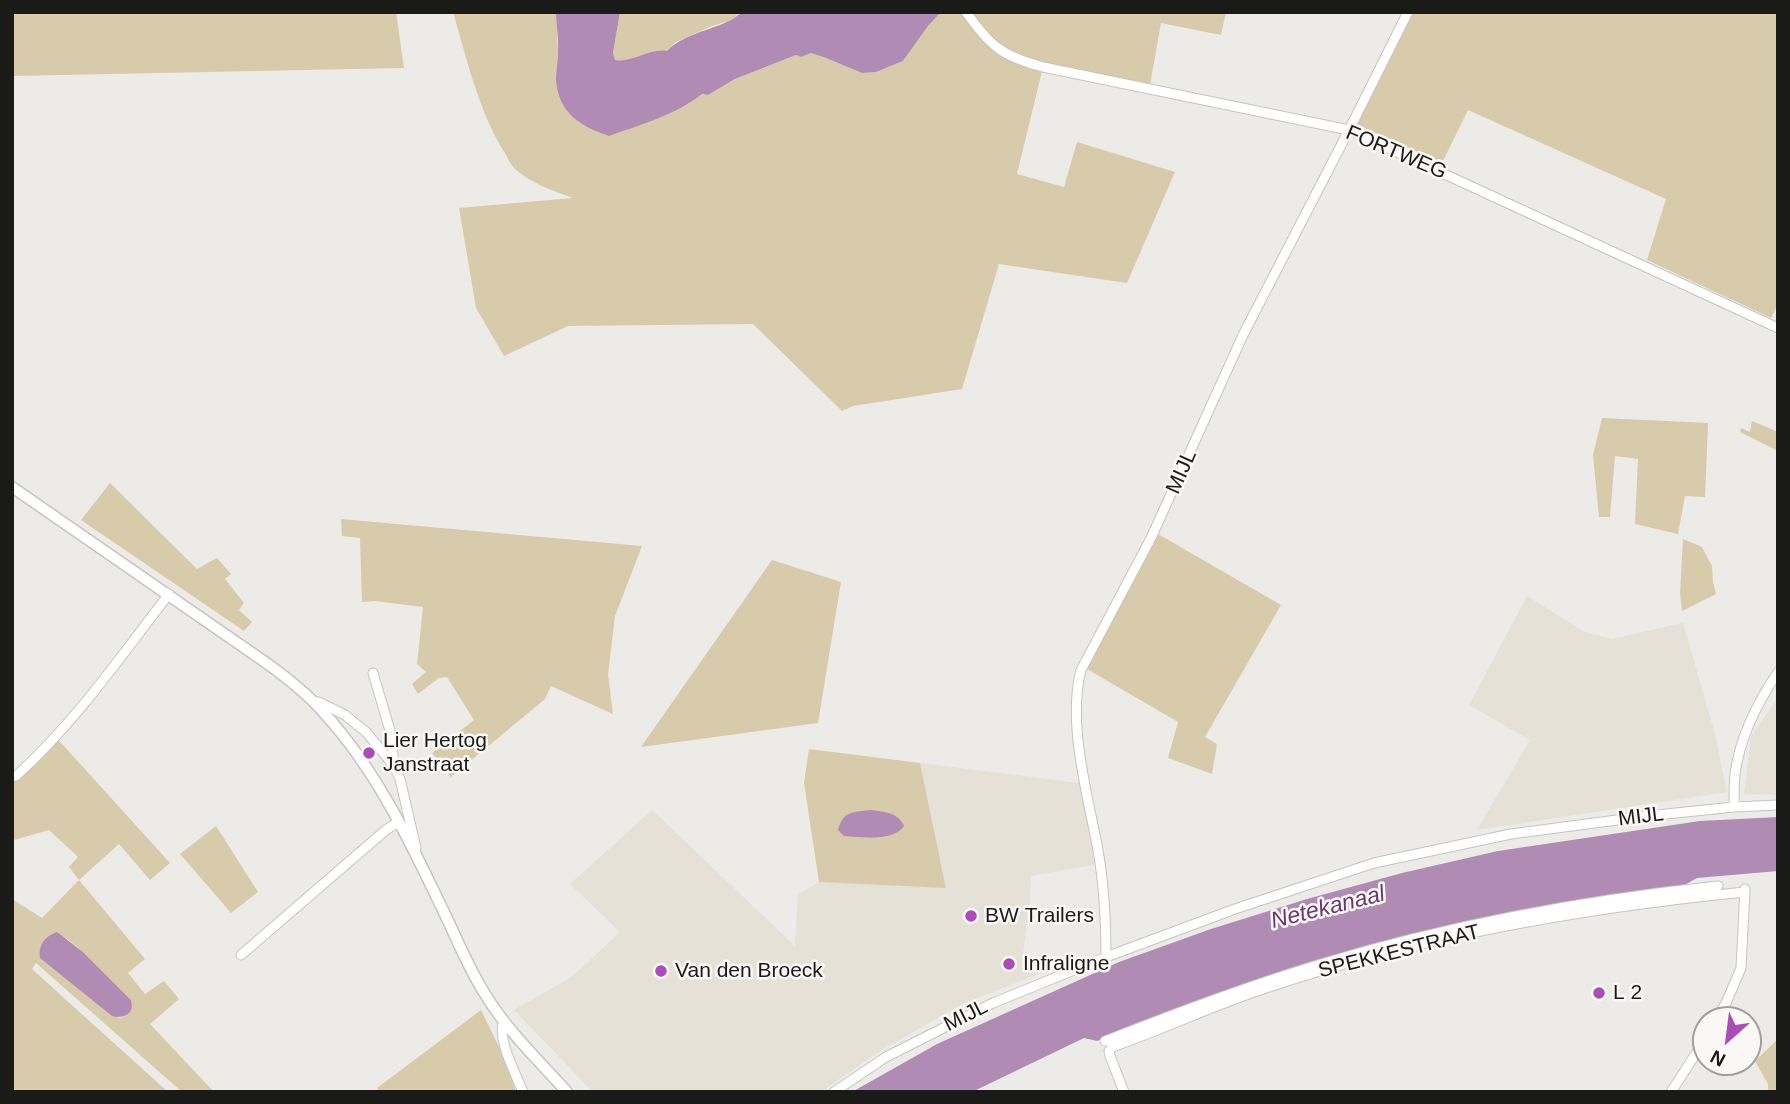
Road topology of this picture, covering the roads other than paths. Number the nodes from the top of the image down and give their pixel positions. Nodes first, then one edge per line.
1 (965, 12) edge
2 (1408, 12) edge
3 (1349, 130) junction
4 (1778, 328) edge
5 (12, 487) edge
6 (169, 594) junction
7 (1778, 672) edge
8 (373, 673) dead end
9 (313, 702) junction
10 (394, 766) junction
11 (12, 776) edge
12 (1778, 805) edge
13 (1734, 807) junction
14 (399, 822) junction
15 (419, 862) junction
16 (1718, 886) dead end
17 (241, 955) dead end
18 (1106, 957) junction
19 (1724, 1006) edge
20 (504, 1021) junction
21 (1105, 1041) dead end
22 (1692, 1060) edge
23 (523, 1092) edge
24 (567, 1092) edge
25 (834, 1092) edge
26 (1124, 1092) edge
27 (1671, 1092) edge

1 - 3 street, FORTWEG
2 - 3 street, MIJL
3 - 4 street, FORTWEG
3 - 18 street, MIJL
5 - 6 street
6 - 9 street
6 - 11 street
7 - 13 street
8 - 10 street
9 - 10 street
9 - 14 street
10 - 15 street
12 - 13 street, MIJL
13 - 18 street, MIJL
14 - 15 street
14 - 17 street
15 - 20 street
16 - 21 street
18 - 25 street, MIJL
19 - 26 street, SPEKKESTRAAT
20 - 23 street
20 - 24 street
22 - 27 street

